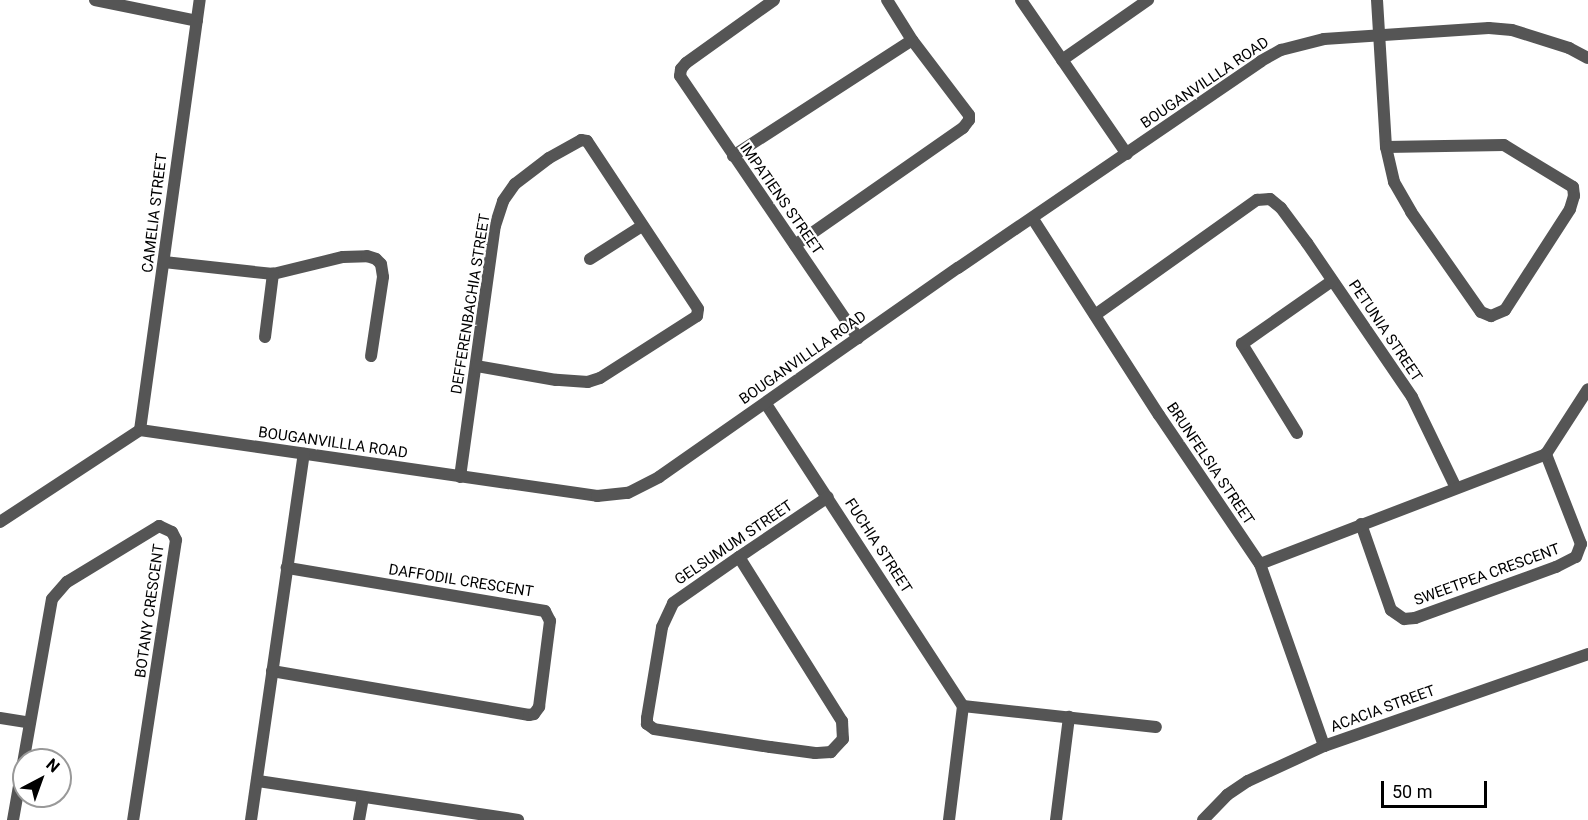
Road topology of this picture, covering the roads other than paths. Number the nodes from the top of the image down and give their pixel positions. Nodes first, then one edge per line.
1 (95, 0) edge
2 (200, 0) edge
3 (774, 0) edge
4 (886, 0) edge
5 (1021, 0) edge
6 (1148, 0) edge
7 (1377, 0) edge
8 (118, 2) edge
9 (197, 21) junction
10 (1381, 35) junction
11 (912, 40) junction
12 (1588, 58) edge
13 (1062, 60) junction
14 (1386, 147) junction
15 (1127, 154) junction
16 (733, 156) junction
17 (1033, 219) junction
18 (642, 226) junction
19 (795, 245) junction
20 (590, 259) dead end
21 (165, 262) junction
22 (273, 274) junction
23 (1332, 281) junction
24 (1095, 315) junction
25 (265, 337) dead end
26 (858, 338) junction
27 (371, 356) dead end
28 (477, 366) junction
29 (1588, 389) edge
30 (766, 404) junction
31 (1583, 410) edge
32 (140, 430) junction
33 (1297, 433) dead end
34 (304, 454) junction
35 (1546, 454) junction
36 (460, 477) junction
37 (1456, 488) junction
38 (828, 497) junction
39 (0, 522) edge
40 (1361, 524) junction
41 (739, 557) junction
42 (1260, 564) junction
43 (287, 568) junction
44 (1588, 654) edge
45 (272, 671) junction
46 (963, 706) junction
47 (0, 717) edge
48 (1069, 717) junction
49 (30, 723) junction
50 (1156, 727) dead end
51 (1324, 746) junction
52 (258, 781) junction
53 (363, 797) junction
54 (13, 820) edge
55 (133, 820) edge
56 (251, 820) edge
57 (359, 820) edge
58 (518, 820) edge
59 (949, 820) edge
60 (1056, 820) edge
61 (1203, 820) edge

1 - 8 street
2 - 9 street, CAMELIA STREET
3 - 16 street, IMPATIENS STREET
4 - 11 street
5 - 13 street
6 - 13 street
7 - 10 street
8 - 9 street
9 - 21 street, CAMELIA STREET
10 - 12 street, BOUGANVILLLA ROAD
10 - 14 street
10 - 15 street, BOUGANVILLLA ROAD
11 - 16 street
11 - 19 street
13 - 15 street
14 - 14 street
15 - 17 street, BOUGANVILLLA ROAD
16 - 19 street, IMPATIENS STREET
17 - 24 street, BRUNFELSIA STREET
17 - 26 street, BOUGANVILLLA ROAD
18 - 20 street
18 - 28 street
18 - 28 street, DEFFERENBACHIA STREET
19 - 26 street, IMPATIENS STREET
21 - 22 street
21 - 32 street, CAMELIA STREET
22 - 25 street
22 - 27 street
23 - 24 street, PETUNIA STREET
23 - 33 street
23 - 37 street, PETUNIA STREET
24 - 42 street, BRUNFELSIA STREET
26 - 30 street, BOUGANVILLLA ROAD
28 - 36 street, DEFFERENBACHIA STREET
29 - 31 street
30 - 36 street, BOUGANVILLLA ROAD
30 - 38 street, FUCHIA STREET
31 - 35 street
32 - 34 street, BOUGANVILLLA ROAD
32 - 39 street
34 - 36 street, BOUGANVILLLA ROAD
34 - 43 street
35 - 37 street
35 - 40 street, SWEETPEA CRESCENT
37 - 40 street
38 - 41 street, GELSUMUM STREET
38 - 46 street, FUCHIA STREET
40 - 42 street
41 - 41 street, GELSUMUM STREET
42 - 51 street, BRUNFELSIA STREET
43 - 45 street
43 - 45 street, DAFFODIL CRESCENT
44 - 51 street, ACACIA STREET
45 - 52 street
46 - 48 street
46 - 59 street
47 - 49 street
48 - 50 street
48 - 60 street
49 - 54 street, BOTANY CRESCENT
49 - 55 street, BOTANY CRESCENT
51 - 61 street, ACACIA STREET
52 - 53 street
52 - 56 street
53 - 57 street
53 - 58 street

